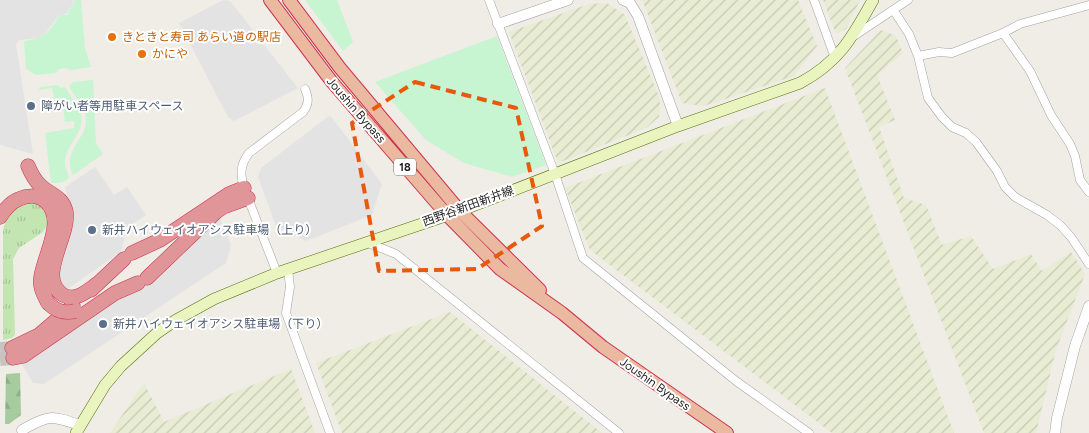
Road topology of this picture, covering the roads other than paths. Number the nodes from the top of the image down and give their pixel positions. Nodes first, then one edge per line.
1 (270, 0) edge
2 (289, 0) edge
3 (489, 0) edge
4 (568, 0) edge
5 (624, 0) edge
6 (814, 0) edge
7 (873, 0) edge
8 (908, 0) edge
9 (1089, 5) edge
10 (894, 11) junction
11 (498, 24) junction
12 (1003, 33) junction
13 (853, 37) junction
14 (918, 56) junction
15 (835, 58) junction
16 (305, 89) dead end
17 (678, 126) junction
18 (28, 166) dead end
19 (555, 174) junction
20 (1089, 192) edge
21 (246, 193) junction
22 (460, 211) junction
23 (447, 215) junction
24 (0, 217) edge
25 (366, 242) junction
26 (1089, 264) edge
27 (288, 269) junction
28 (277, 273) junction
29 (97, 284) junction
30 (116, 293) junction
31 (1089, 306) edge
32 (562, 313) junction
33 (78, 429) edge
34 (22, 430) dead end
35 (330, 433) edge
36 (619, 433) edge
37 (727, 433) edge
38 (809, 433) edge
39 (1055, 433) edge

1 - 23 highway, Joushin Bypass / 18
2 - 22 highway, Joushin Bypass / 18
3 - 11 street
4 - 11 street
5 - 17 street
6 - 15 street
7 - 13 main road, 西野谷新田新井線
8 - 10 street
9 - 12 street
10 - 13 street
10 - 14 street
11 - 19 street
12 - 14 street
12 - 20 street
13 - 15 main road, 西野谷新田新井線
14 - 26 street
15 - 17 main road, 西野谷新田新井線
16 - 21 street
17 - 19 main road, 西野谷新田新井線
18 - 29 highway
19 - 22 main road, 西野谷新田新井線
19 - 38 street
21 - 28 street
21 - 29 highway
21 - 30 highway
22 - 23 main road, 西野谷新田新井線
22 - 32 highway, Joushin Bypass / 18
23 - 25 main road, 西野谷新田新井線
23 - 32 highway, Joushin Bypass / 18
24 - 30 highway, bridge
25 - 27 main road, 西野谷新田新井線
25 - 36 street
27 - 28 main road, 西野谷新田新井線
27 - 35 street
28 - 33 main road, 西野谷新田新井線
29 - 30 highway
31 - 39 street
32 - 37 highway, Joushin Bypass / 18
33 - 34 street

